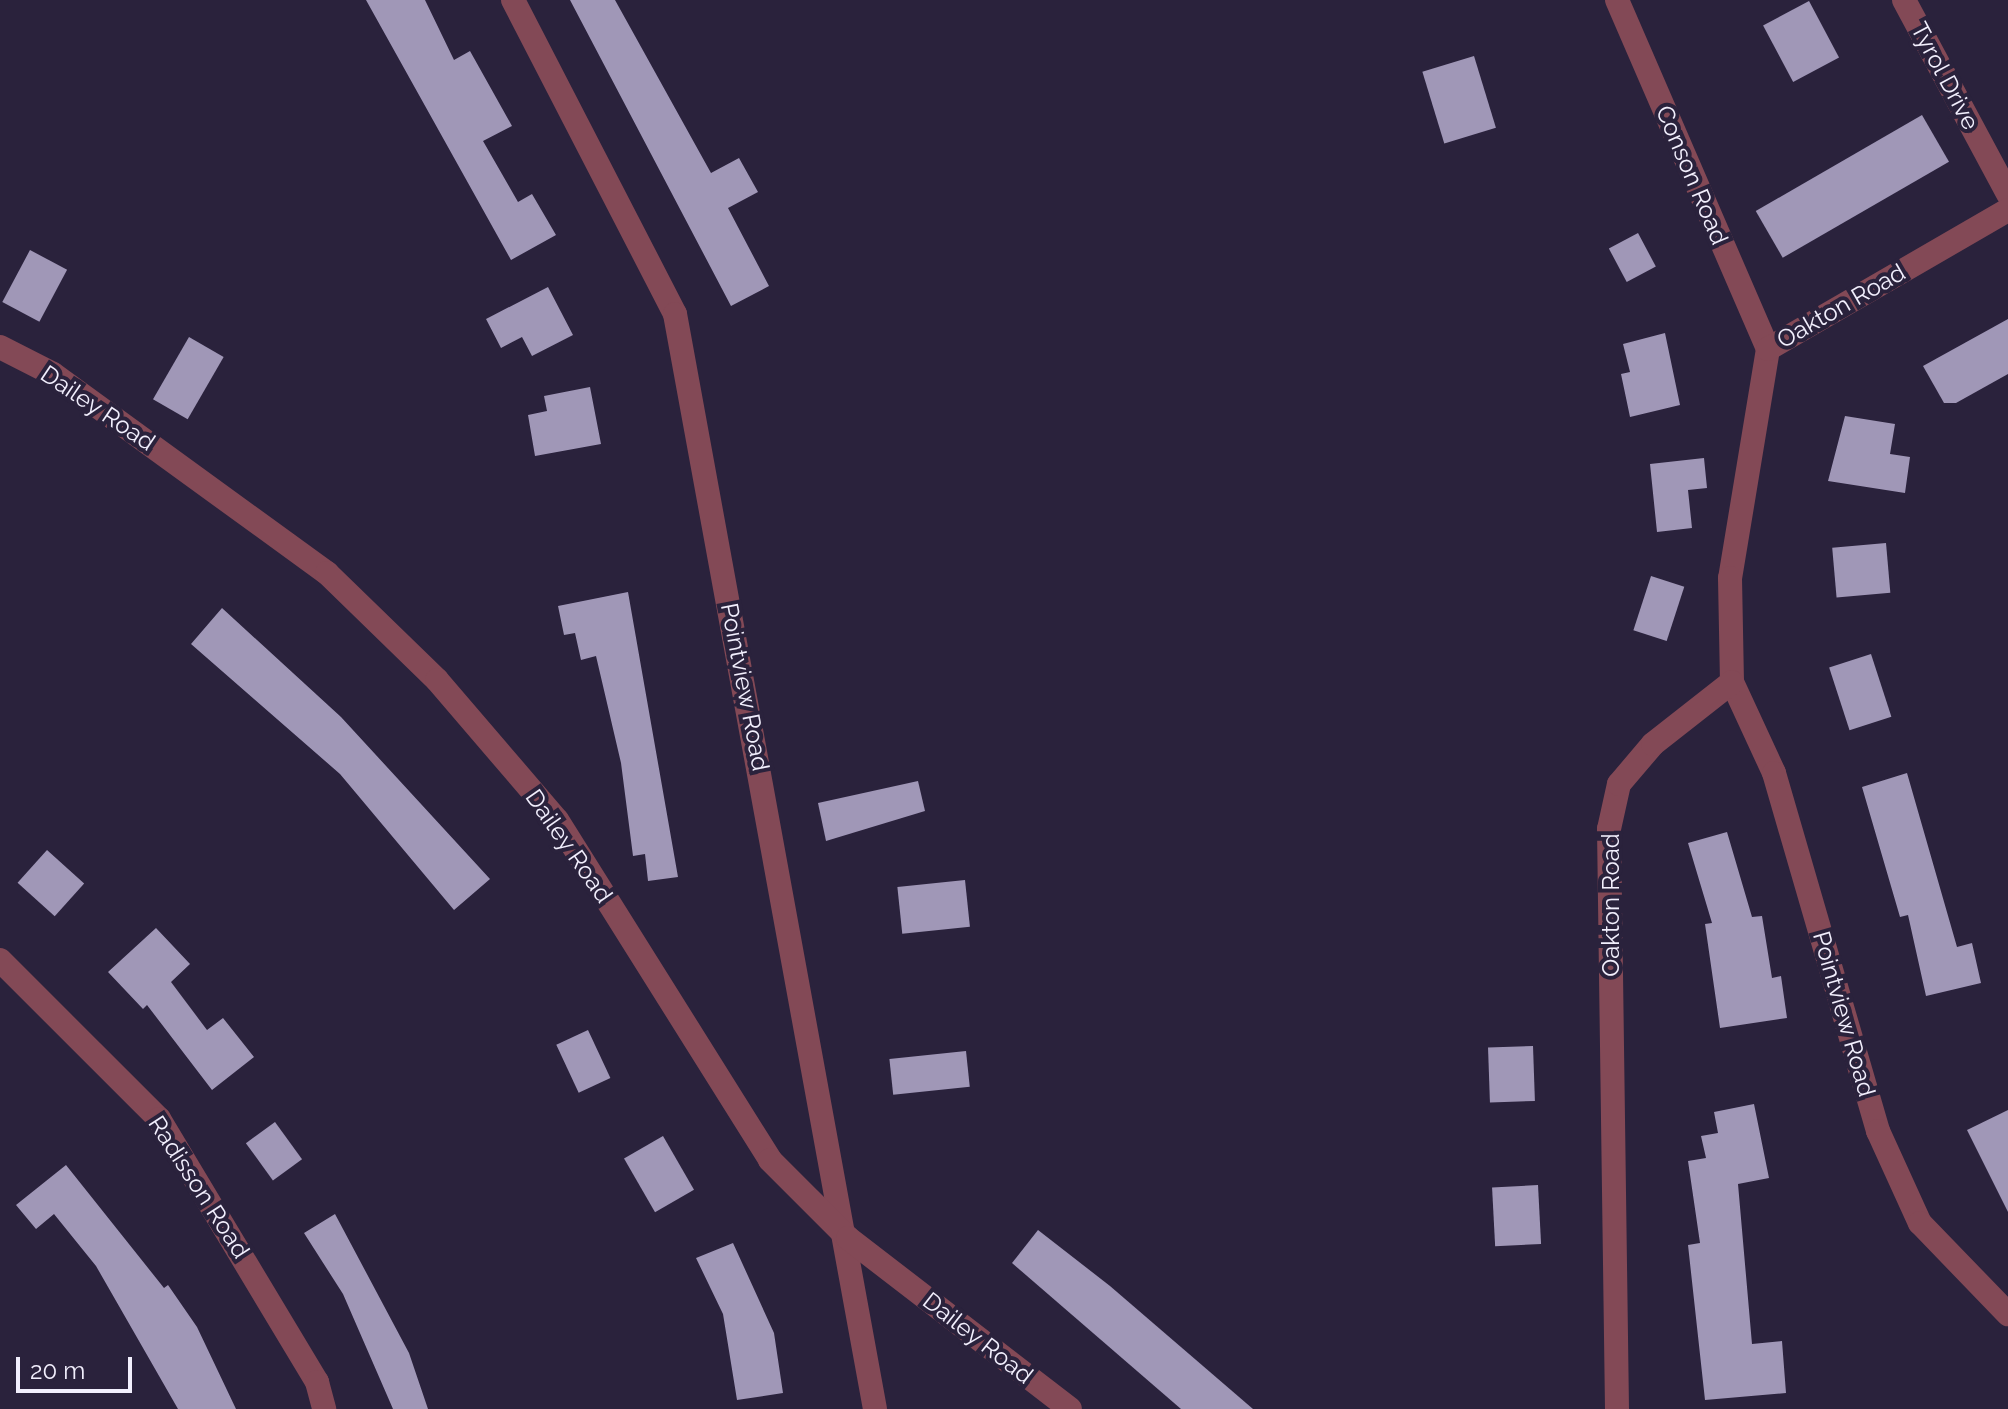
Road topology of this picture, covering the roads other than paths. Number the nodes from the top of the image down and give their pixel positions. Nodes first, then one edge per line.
1 (513, 0) edge
2 (1617, 0) edge
3 (1904, 0) edge
4 (2008, 194) edge
5 (2008, 210) edge
6 (0, 347) edge
7 (1768, 349) junction
8 (1732, 682) junction
9 (0, 960) edge
10 (848, 1238) junction
11 (2008, 1314) edge
12 (324, 1409) edge
13 (875, 1409) edge
14 (1070, 1409) edge
15 (1617, 1409) edge

1 - 10 street, Pointview Road
2 - 7 street, Conson Road
3 - 4 street, Tyrol Drive
5 - 7 street, Oakton Road
6 - 10 street, Dailey Road
7 - 8 street, Oakton Road
8 - 11 street, Pointview Road
8 - 15 street, Oakton Road
9 - 12 street, Radisson Road
10 - 13 street, Pointview Road
10 - 14 street, Dailey Road

